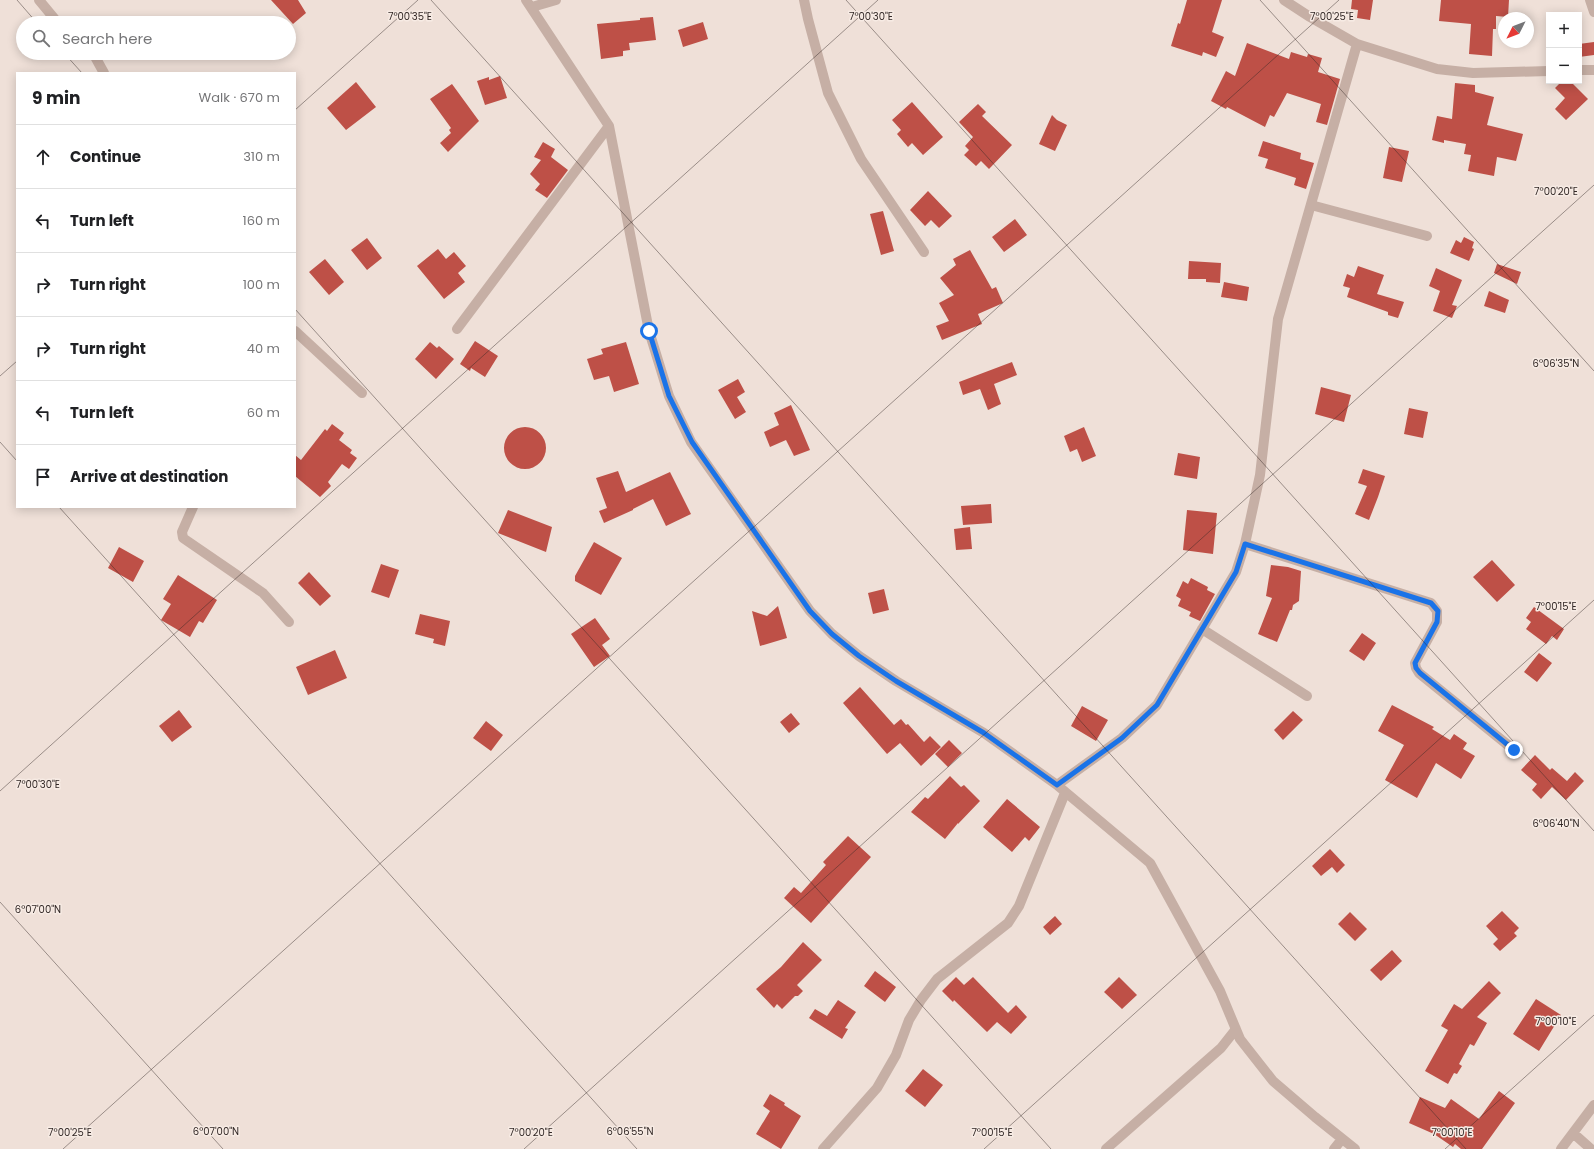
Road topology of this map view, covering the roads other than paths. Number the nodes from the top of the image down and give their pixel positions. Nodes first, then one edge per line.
1 (39, 0) edge
2 (556, 0) edge
3 (804, 0) edge
4 (1284, 0) edge
5 (1590, 0) edge
6 (529, 4) edge
7 (1594, 12) edge
8 (52, 16) edge
9 (1357, 44) junction
10 (97, 60) edge
11 (1582, 70) edge
12 (1594, 70) edge
13 (1546, 71) edge
14 (103, 72) edge
15 (609, 126) junction
16 (1311, 205) junction
17 (1427, 236) dead end
18 (924, 252) dead end
19 (457, 329) dead end
20 (296, 332) edge
21 (362, 393) dead end
22 (193, 508) edge
23 (1245, 544) junction
24 (289, 622) dead end
25 (1202, 629) junction
26 (1307, 696) dead end
27 (1514, 750) dead end
28 (1057, 785) junction
29 (1065, 793) junction
30 (1236, 1029) junction
31 (1594, 1105) edge
32 (1573, 1133) junction
33 (1342, 1139) junction
34 (823, 1149) edge
35 (1106, 1149) edge
36 (1334, 1149) edge
37 (1355, 1149) edge
38 (1561, 1149) edge
39 (1591, 1149) edge

1 - 8 street
2 - 6 street
3 - 18 street
4 - 9 street
5 - 7 street
6 - 15 street
9 - 13 street
9 - 16 street
10 - 14 street
11 - 12 street
15 - 19 street
15 - 28 street
16 - 17 street
16 - 23 street
20 - 21 street
22 - 24 street
23 - 25 street
23 - 27 street
25 - 26 street
25 - 28 street
28 - 29 street
29 - 30 street
29 - 34 street
30 - 33 street
30 - 35 street
31 - 32 street
32 - 38 street
32 - 39 street
33 - 36 street
33 - 37 street

